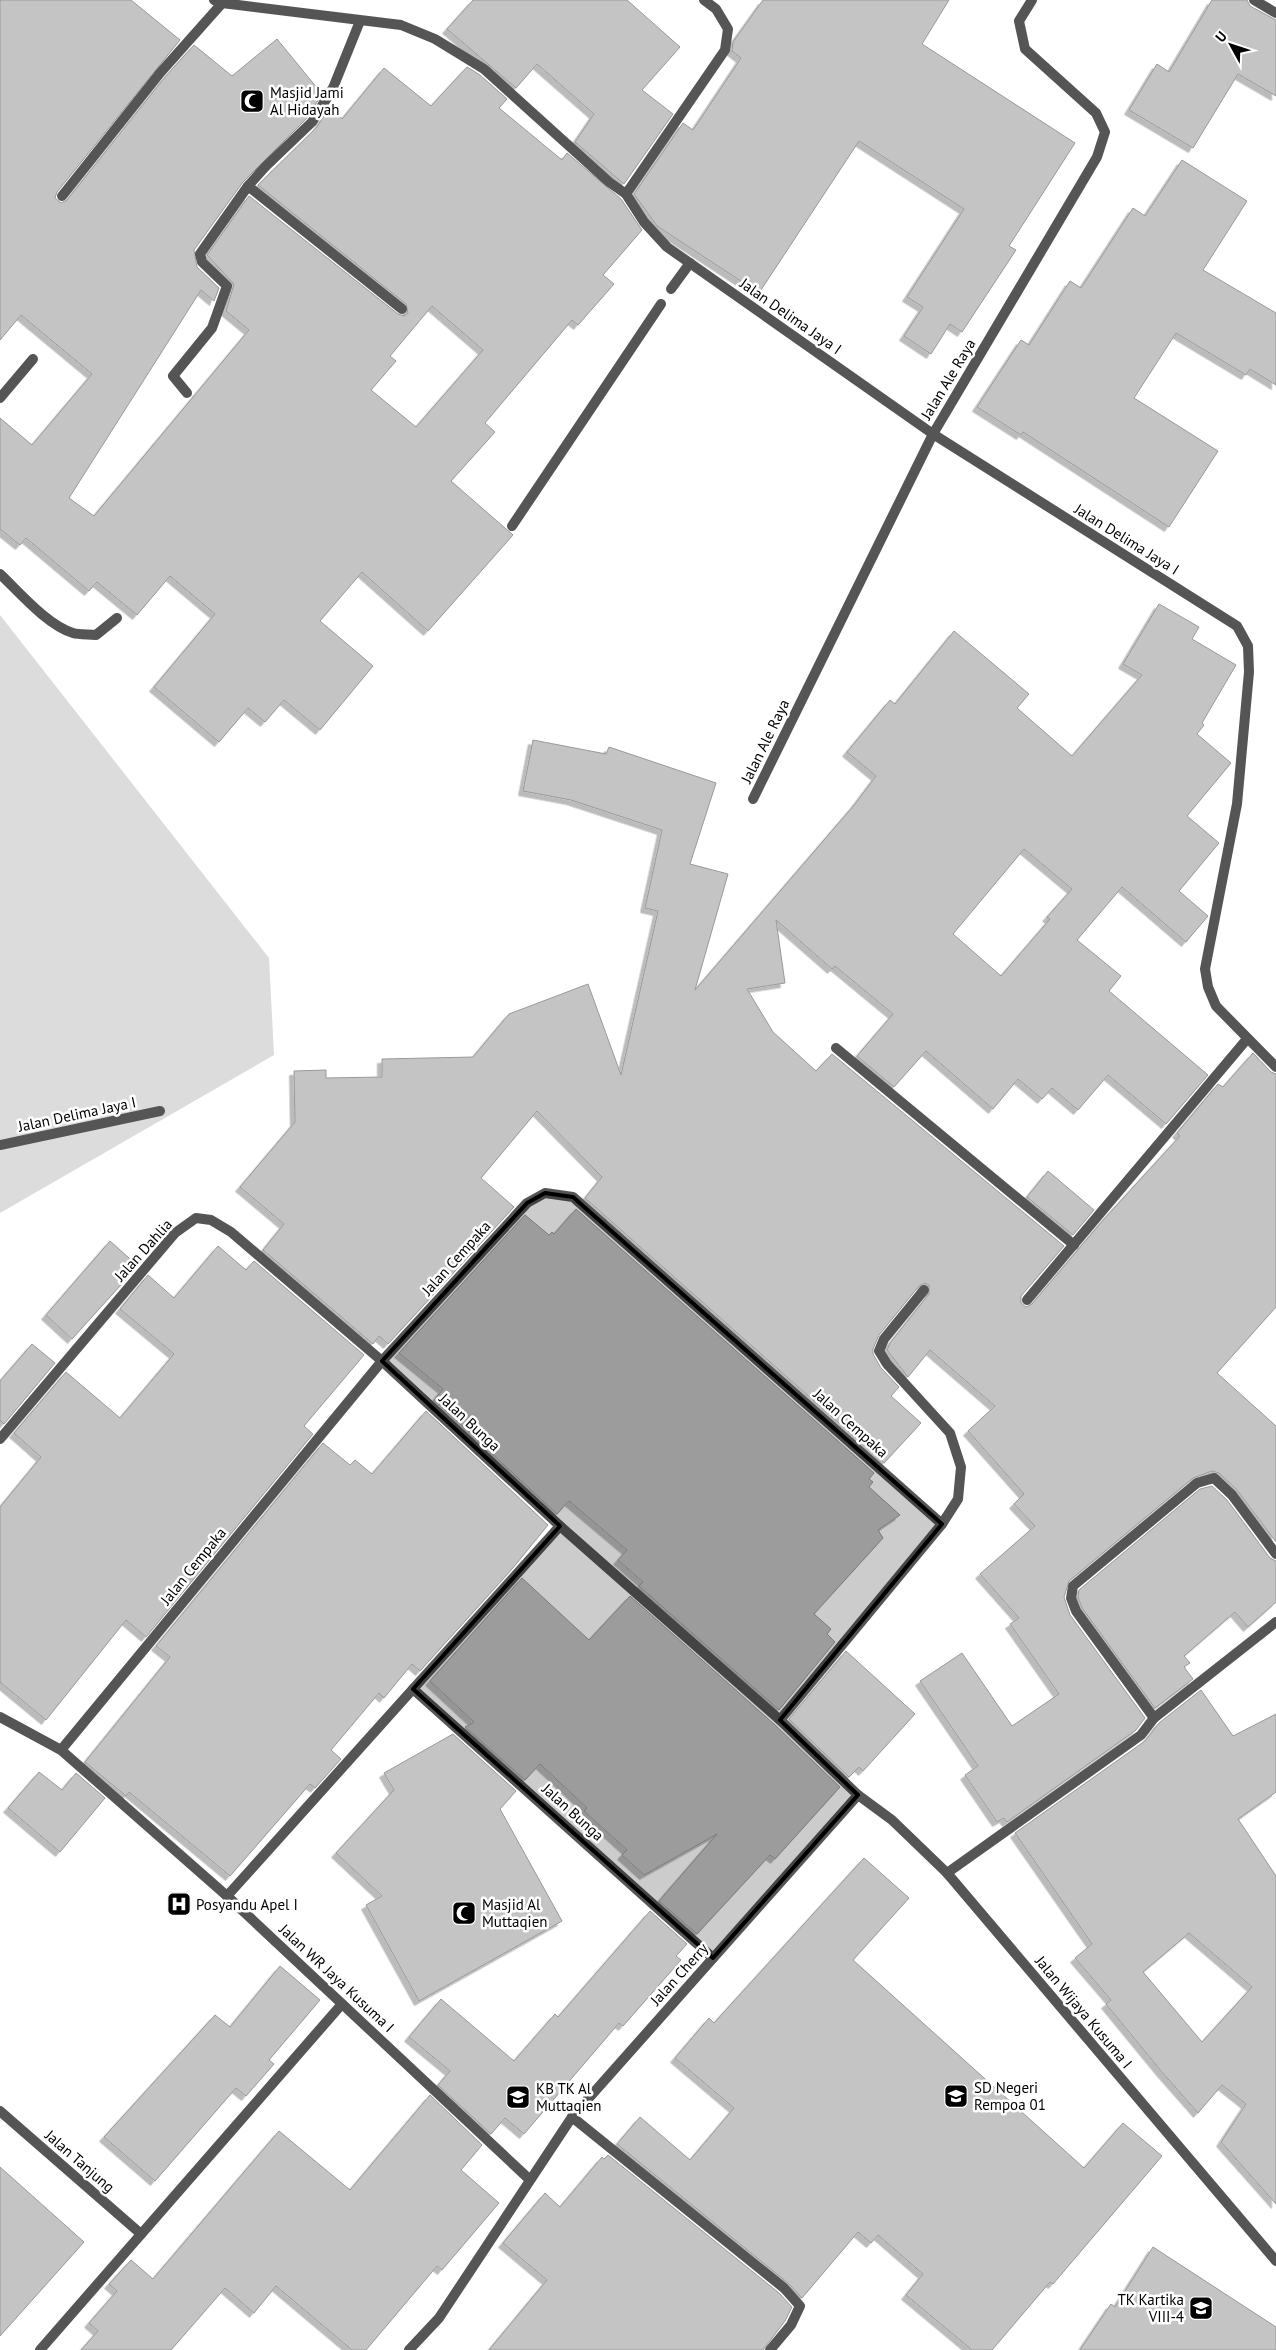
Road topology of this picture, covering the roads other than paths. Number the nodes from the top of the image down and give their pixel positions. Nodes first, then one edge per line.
1 (704, 0) edge
2 (1032, 0) edge
3 (1254, 0) edge
4 (220, 1) edge
5 (1276, 13) edge
6 (360, 21) junction
7 (248, 186) junction
8 (626, 194) junction
9 (62, 196) dead end
10 (690, 263) junction
11 (671, 289) dead end
12 (661, 304) dead end
13 (402, 309) dead end
14 (33, 359) dead end
15 (187, 393) dead end
16 (0, 398) edge
17 (933, 434) junction
18 (512, 526) dead end
19 (0, 574) edge
20 (118, 618) dead end
21 (753, 799) dead end
22 (1247, 1039) junction
23 (836, 1048) dead end
24 (1276, 1066) edge
25 (160, 1112) dead end
26 (0, 1145) edge
27 (1074, 1245) junction
28 (924, 1290) dead end
29 (1027, 1300) dead end
30 (382, 1361) junction
31 (0, 1439) edge
32 (942, 1524) junction
33 (560, 1526) junction
34 (1276, 1554) edge
35 (1276, 1622) edge
36 (413, 1689) junction
37 (0, 1716) edge
38 (1154, 1718) junction
39 (780, 1720) junction
40 (62, 1750) junction
41 (858, 1795) junction
42 (947, 1874) junction
43 (227, 1896) junction
44 (713, 1958) junction
45 (342, 2004) junction
46 (0, 2111) edge
47 (572, 2117) junction
48 (529, 2179) junction
49 (141, 2234) junction
50 (1276, 2261) edge
51 (40, 2350) edge
52 (409, 2350) edge
53 (770, 2350) edge

1 - 8 street
2 - 17 street, Jalan Ale Raya
3 - 5 street
4 - 6 street, Jalan Delima Jaya I
4 - 9 street
6 - 7 street
6 - 8 street, Jalan Delima Jaya I
7 - 13 street
7 - 15 street
8 - 10 street, Jalan Delima Jaya I
10 - 11 street
10 - 17 street, Jalan Delima Jaya I
12 - 18 street
14 - 16 street
17 - 21 street, Jalan Ale Raya
17 - 22 street, Jalan Delima Jaya I
19 - 20 street
22 - 24 street, Jalan Delima Jaya I
22 - 27 street
23 - 27 street
25 - 26 street, Jalan Delima Jaya I
27 - 29 street
28 - 32 street
30 - 31 street, Jalan Dahlia
30 - 32 street, Jalan Cempaka
30 - 33 street, Jalan Bunga
30 - 40 street, Jalan Cempaka
32 - 39 street
33 - 36 street
33 - 39 street, Jalan Bunga
34 - 38 street
35 - 38 street
36 - 43 street
36 - 44 street, Jalan Bunga
37 - 40 street, Jalan WR Jaya Kusuma I
38 - 42 street
39 - 41 street, Jalan Bunga
40 - 43 street, Jalan WR Jaya Kusuma I
41 - 42 street, Jalan Wijaya Kusuma I
41 - 44 street, Jalan Cherry
42 - 50 street, Jalan Wijaya Kusuma I
43 - 45 street, Jalan WR Jaya Kusuma I
44 - 47 street, Jalan Cherry
45 - 48 street, Jalan WR Jaya Kusuma I
45 - 49 street
46 - 49 street, Jalan Tanjung
47 - 48 street, Jalan Cherry
47 - 53 street
48 - 52 street, Jalan Cherry
49 - 51 street

